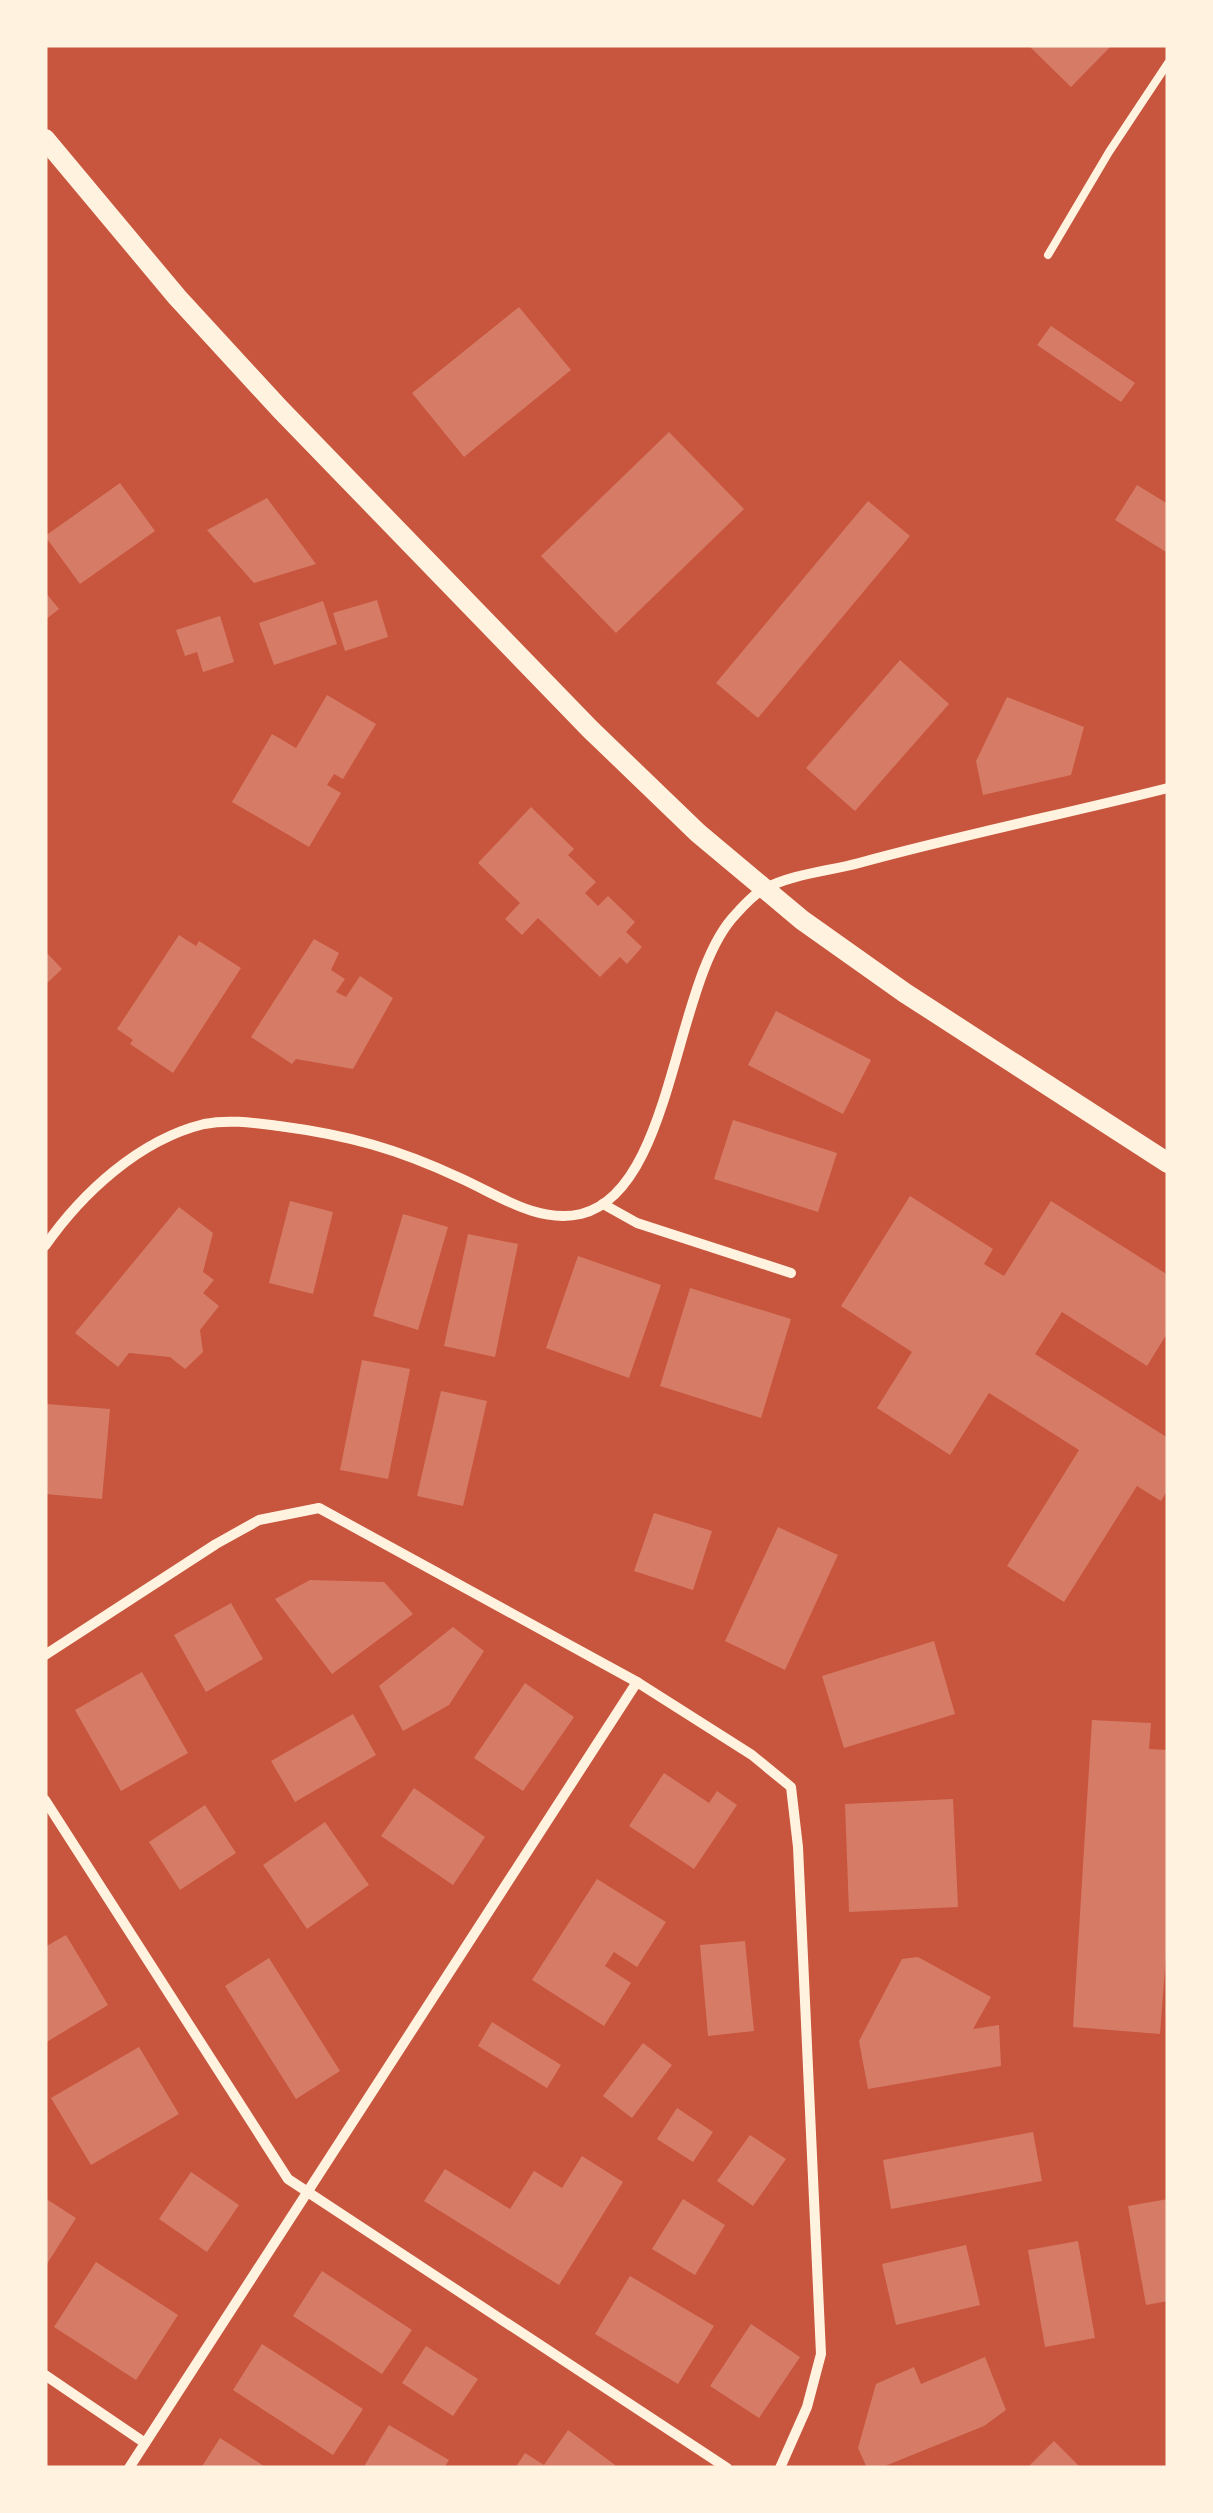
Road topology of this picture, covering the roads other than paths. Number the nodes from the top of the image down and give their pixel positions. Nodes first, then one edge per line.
1 (1168, 63) edge
2 (45, 139) edge
3 (1048, 256) dead end
4 (1168, 788) edge
5 (762, 890) junction
6 (1168, 1162) edge
7 (603, 1204) junction
8 (45, 1246) edge
9 (791, 1273) dead end
10 (45, 1655) edge
11 (637, 1682) junction
12 (45, 1800) edge
13 (307, 2194) junction
14 (45, 2375) edge
15 (145, 2443) junction
16 (129, 2468) edge
17 (727, 2468) edge
18 (780, 2468) edge

1 - 3 lane
2 - 5 main road
4 - 5 street
5 - 6 main road
5 - 7 street
7 - 8 street
7 - 9 street
10 - 11 street
11 - 13 street
11 - 18 street
12 - 13 street
13 - 15 street
13 - 17 street
14 - 15 street
15 - 16 street

